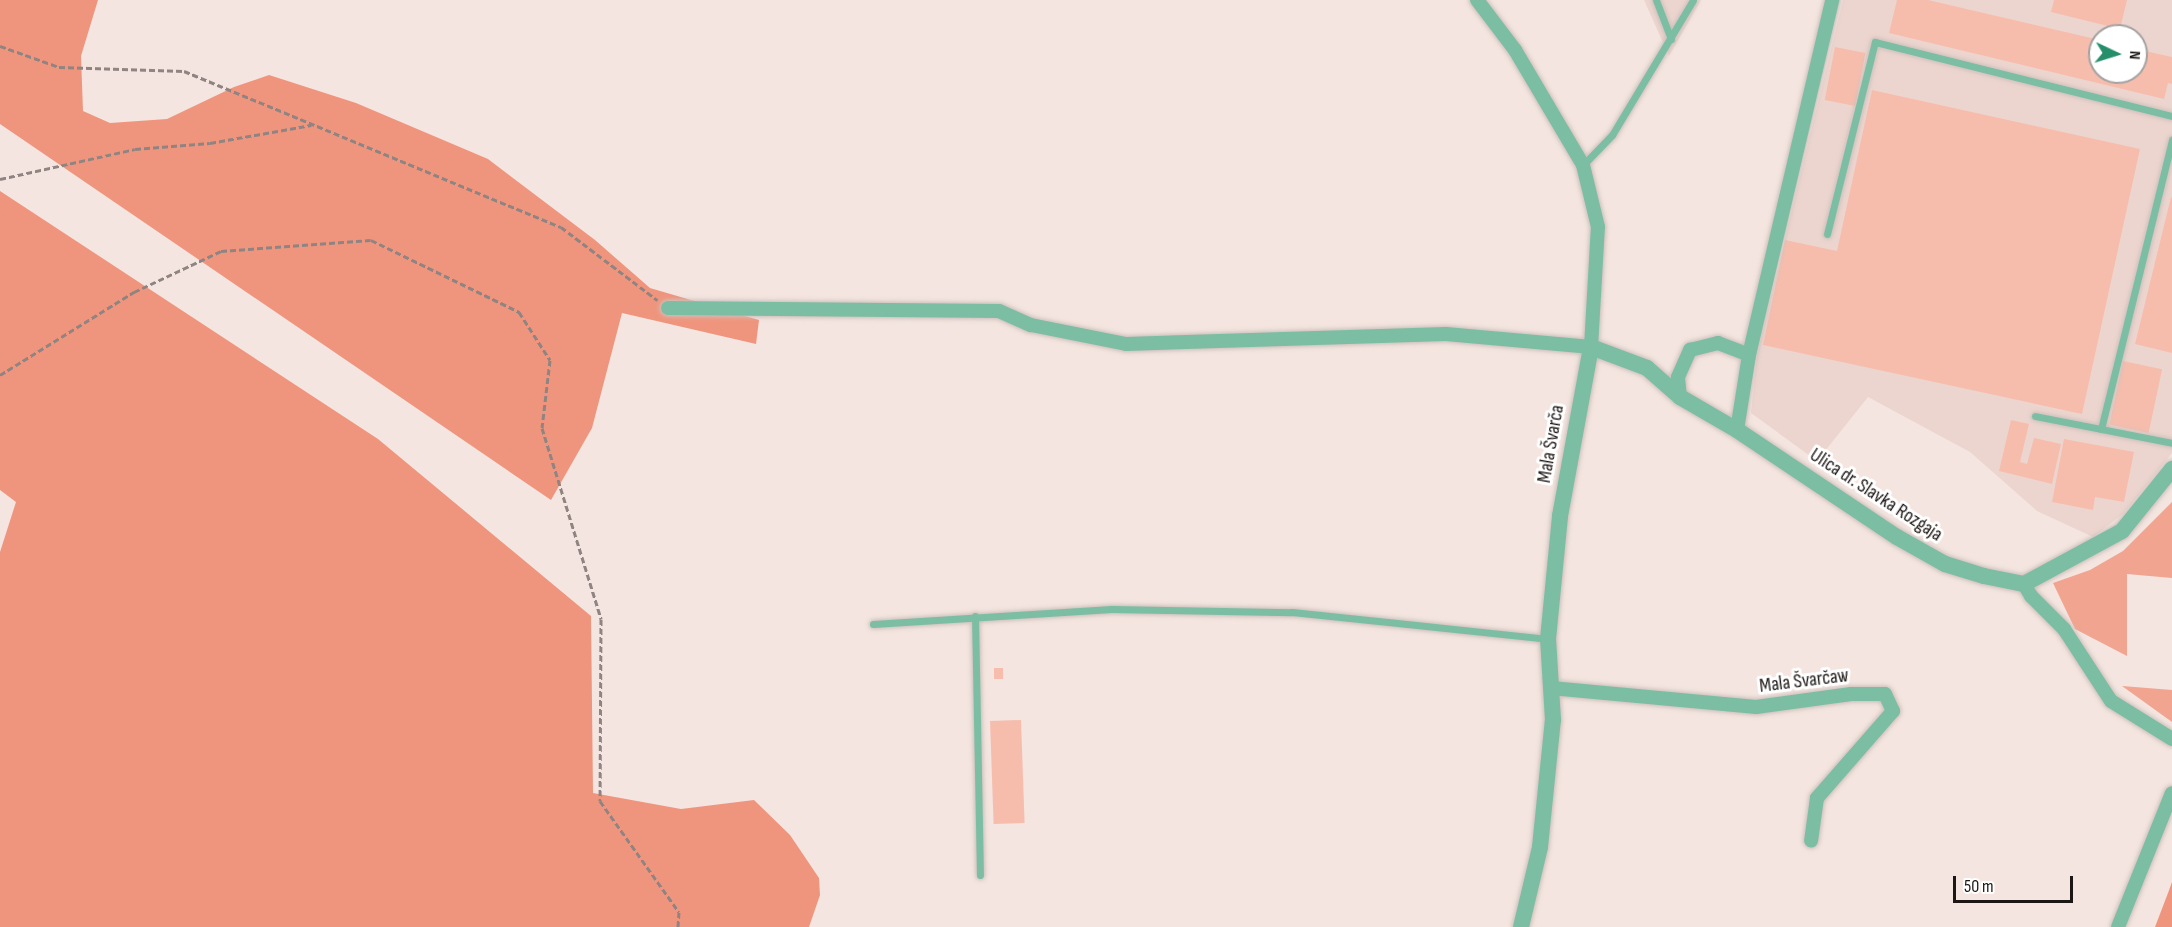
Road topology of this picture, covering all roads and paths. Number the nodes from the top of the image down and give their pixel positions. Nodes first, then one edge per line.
1 (1477, 0) edge
2 (1656, 0) edge
3 (1693, 0) edge
4 (1832, 0) edge
5 (1671, 39) junction
6 (0, 46) edge
7 (2172, 116) edge
8 (312, 124) junction
9 (2172, 140) edge
10 (1582, 165) junction
11 (0, 179) edge
12 (1827, 234) dead end
13 (668, 308) joint
14 (1591, 347) junction
15 (1749, 355) junction
16 (0, 375) edge
17 (1680, 397) junction
18 (2035, 416) dead end
19 (2101, 429) junction
20 (1737, 430) junction
21 (2172, 443) edge
22 (2172, 469) edge
23 (2024, 584) junction
24 (975, 616) junction
25 (873, 624) dead end
26 (1548, 639) junction
27 (1551, 688) junction
28 (2172, 739) edge
29 (2172, 793) edge
30 (1810, 841) dead end
31 (980, 875) dead end
32 (678, 927) edge
33 (1521, 927) edge
34 (2118, 927) edge

1 - 10 street, Mala Švarča
2 - 5 lane
3 - 5 lane
4 - 15 street
5 - 10 lane
6 - 8 path
7 - 12 lane
8 - 11 path
8 - 13 path
9 - 19 lane
10 - 14 street, Mala Švarča
13 - 14 street
14 - 17 street, Ulica dr. Slavka Rozgaja
14 - 26 street, Mala Švarča
15 - 17 street
15 - 20 street
16 - 32 path
17 - 20 street, Ulica dr. Slavka Rozgaja
18 - 19 lane
19 - 21 lane
20 - 23 street, Ulica dr. Slavka Rozgaja
22 - 23 street
23 - 28 street
24 - 25 lane
24 - 26 lane
24 - 31 lane
26 - 27 street, Mala Švarča
27 - 30 street, Mala Švarčaw
27 - 33 street, Mala Švarča
29 - 34 street

